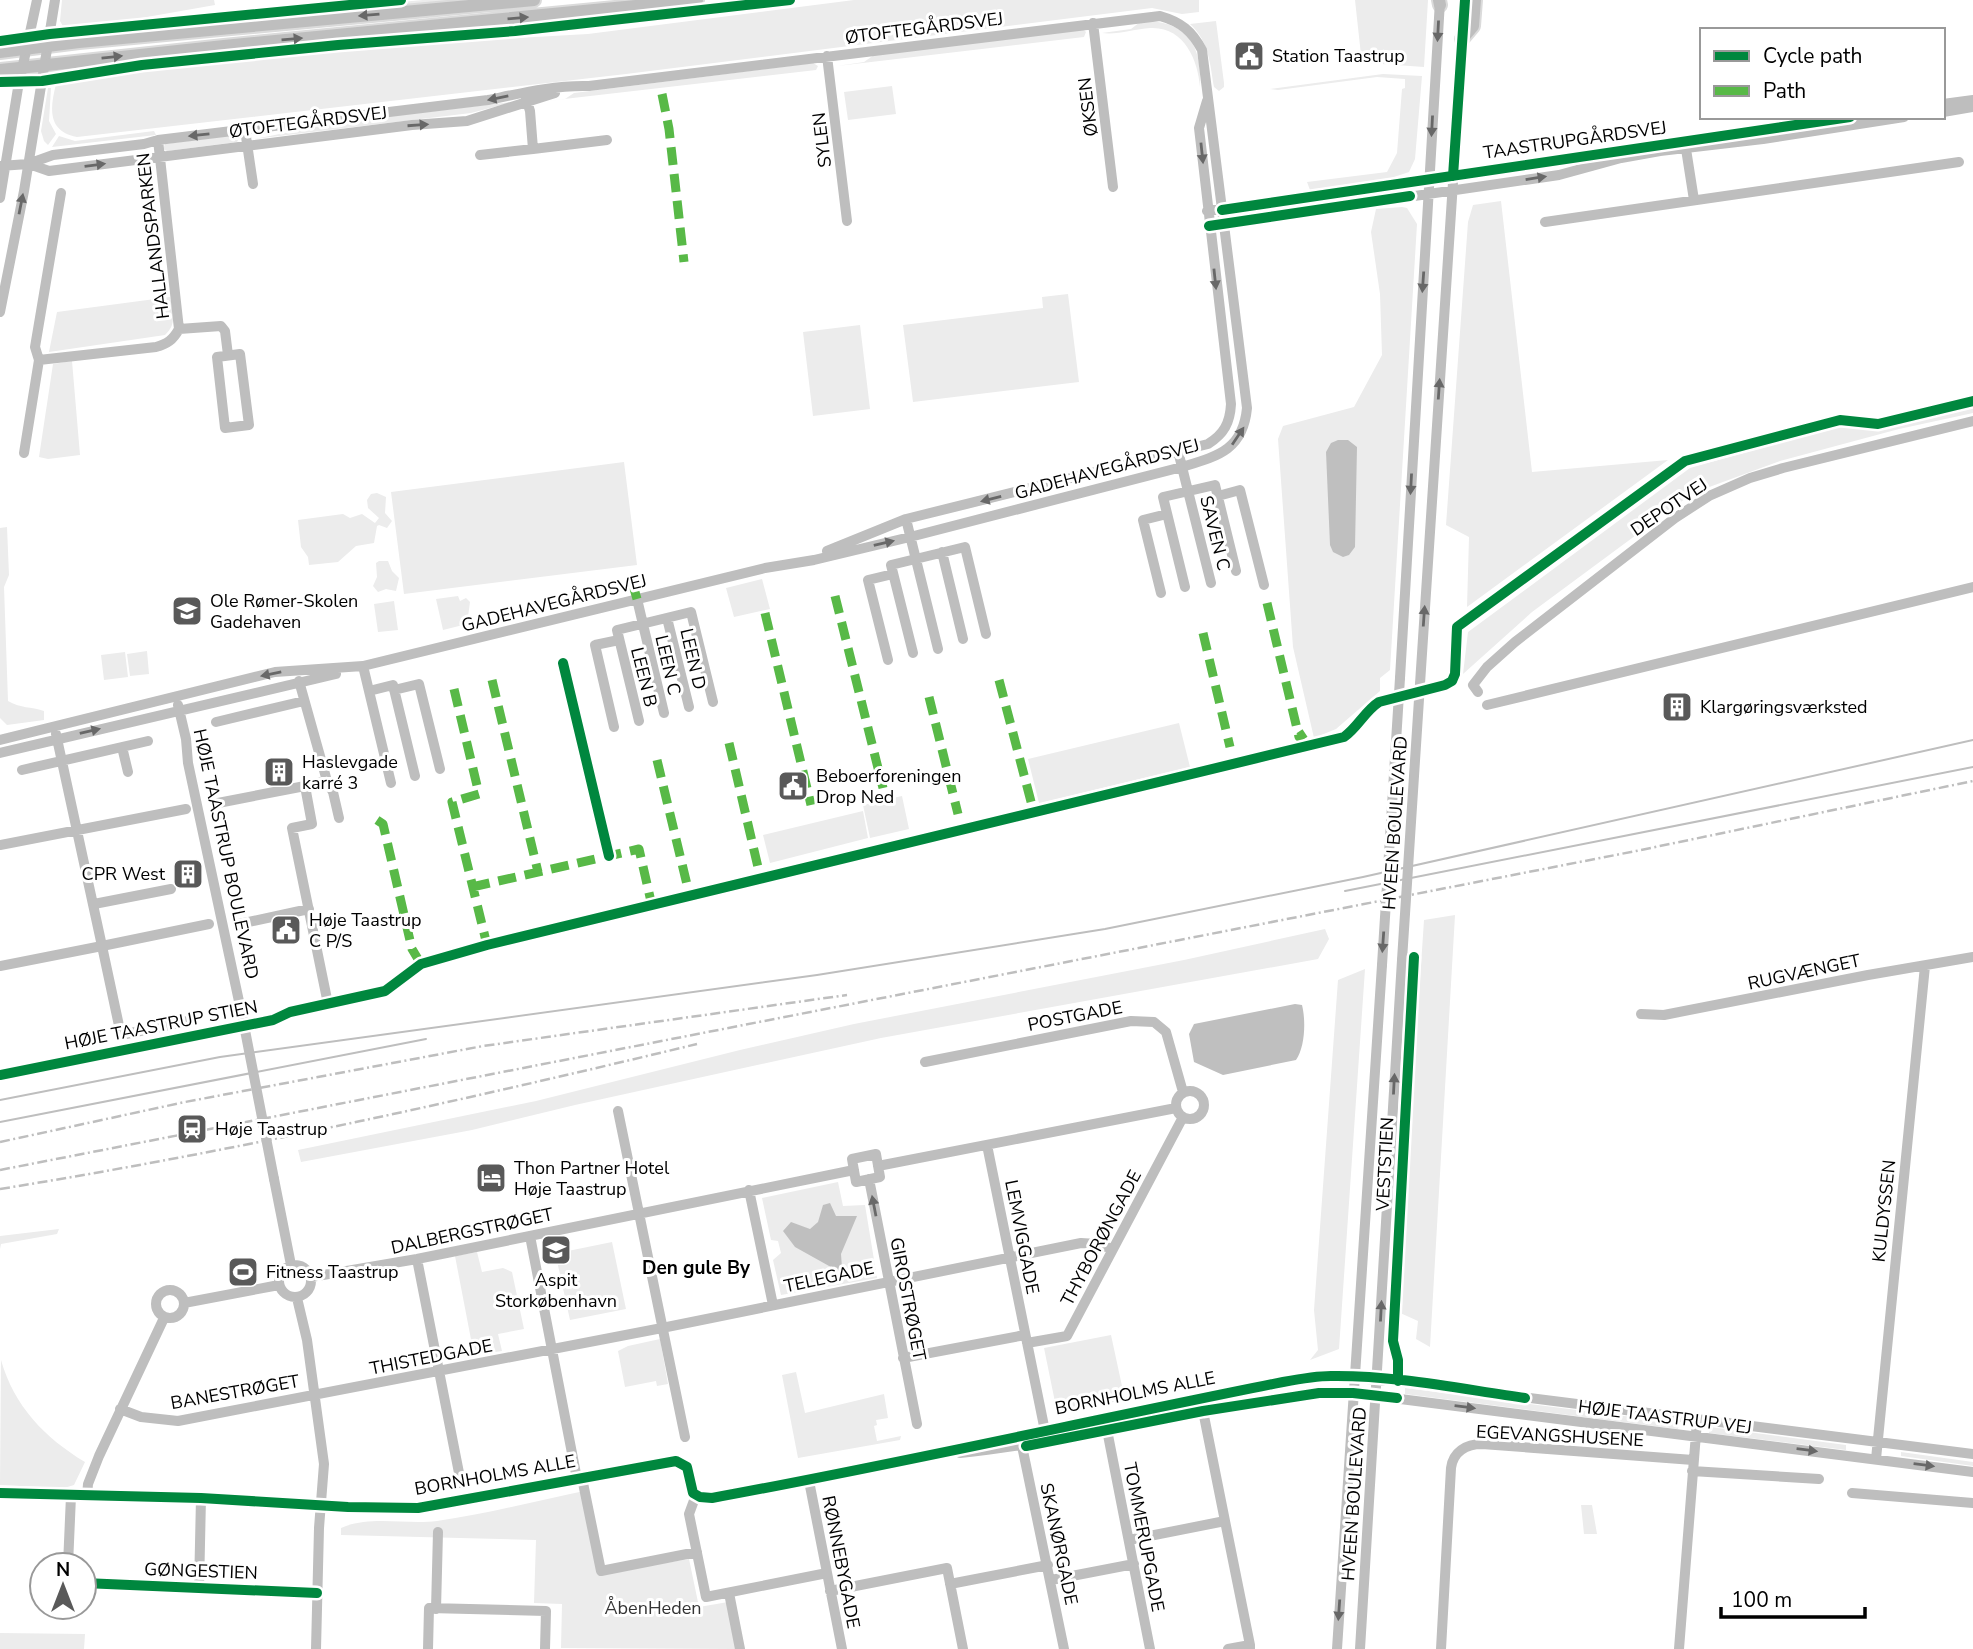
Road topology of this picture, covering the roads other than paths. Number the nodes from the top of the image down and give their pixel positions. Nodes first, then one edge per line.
1 (37, 0) edge
2 (55, 0) edge
3 (534, 0) edge
4 (697, 0) edge
5 (1465, 0) edge
6 (1475, 0) edge
7 (1440, 2) edge
8 (1093, 23) junction
9 (1462, 39) junction
10 (48, 46) junction
11 (27, 48) junction
12 (0, 52) edge
13 (827, 56) junction
14 (44, 65) junction
15 (22, 68) junction
16 (0, 71) edge
17 (1209, 96) junction
18 (526, 97) junction
19 (1973, 100) edge
20 (1945, 104) edge
21 (1973, 107) edge
22 (1945, 112) edge
23 (1837, 119) edge
24 (1890, 119) edge
25 (245, 130) junction
26 (158, 140) junction
27 (607, 140) dead end
28 (247, 146) junction
29 (533, 149) junction
30 (1686, 149) junction
31 (480, 155) dead end
32 (159, 157) junction
33 (1959, 162) dead end
34 (28, 164) junction
35 (3, 166) edge
36 (1453, 176) junction
37 (1429, 179) junction
38 (253, 184) dead end
39 (1113, 187) dead end
40 (1452, 191) junction
41 (61, 193) dead end
42 (1429, 194) junction
43 (0, 198) edge
44 (1694, 200) junction
45 (1222, 209) junction
46 (1207, 211) junction
47 (847, 221) dead end
48 (1545, 222) dead end
49 (1224, 224) junction
50 (1209, 226) junction
51 (0, 272) edge
52 (3, 297) junction
53 (0, 312) edge
54 (179, 329) junction
55 (228, 355) junction
56 (39, 360) junction
57 (1973, 421) edge
58 (1178, 451) junction
59 (24, 453) dead end
60 (1182, 467) junction
61 (1188, 491) junction
62 (1218, 496) junction
63 (1167, 514) junction
64 (906, 519) junction
65 (910, 537) junction
66 (942, 552) junction
67 (915, 559) junction
68 (793, 562) junction
69 (1236, 570) dead end
70 (893, 574) junction
71 (1212, 583) dead end
72 (1264, 585) dead end
73 (1185, 587) dead end
74 (1973, 587) edge
75 (1161, 593) dead end
76 (637, 599) junction
77 (667, 618) junction
78 (642, 624) junction
79 (986, 634) dead end
80 (963, 639) dead end
81 (619, 640) junction
82 (938, 649) dead end
83 (912, 653) dead end
84 (888, 660) dead end
85 (363, 666) junction
86 (299, 681) junction
87 (394, 690) junction
88 (369, 691) junction
89 (1478, 692) dead end
90 (176, 697) junction
91 (304, 701) junction
92 (713, 702) dead end
93 (1488, 705) dead end
94 (689, 707) dead end
95 (179, 710) junction
96 (664, 713) dead end
97 (639, 721) dead end
98 (216, 722) dead end
99 (55, 726) junction
100 (614, 727) dead end
101 (58, 739) junction
102 (0, 740) edge
103 (148, 741) dead end
104 (122, 747) junction
105 (0, 753) edge
106 (63, 761) junction
107 (440, 769) dead end
108 (22, 770) dead end
109 (128, 772) dead end
110 (415, 776) dead end
111 (327, 781) junction
112 (391, 783) dead end
113 (305, 786) junction
114 (218, 803) dead end
115 (186, 809) dead end
116 (339, 818) dead end
117 (79, 830) junction
118 (0, 845) edge
119 (171, 889) dead end
120 (94, 904) junction
121 (309, 909) junction
122 (209, 924) dead end
123 (239, 924) dead end
124 (102, 946) junction
125 (1973, 957) edge
126 (0, 966) edge
127 (1925, 966) junction
128 (328, 1004) dead end
129 (1641, 1014) dead end
130 (188, 1021) dead end
131 (925, 1062) dead end
132 (1183, 1092) junction
133 (1175, 1108) junction
134 (618, 1111) dead end
135 (1183, 1118) junction
136 (987, 1145) junction
137 (878, 1166) junction
138 (854, 1170) junction
139 (869, 1179) junction
140 (749, 1190) junction
141 (638, 1212) junction
142 (530, 1236) junction
143 (1113, 1249) junction
144 (1010, 1257) junction
145 (418, 1259) junction
146 (291, 1265) junction
147 (311, 1277) junction
148 (888, 1280) junction
149 (279, 1285) junction
150 (297, 1298) junction
151 (184, 1303) junction
152 (773, 1305) junction
153 (164, 1318) junction
154 (662, 1328) junction
155 (1026, 1339) junction
156 (552, 1349) junction
157 (903, 1358) junction
158 (440, 1371) junction
159 (1354, 1377) junction
160 (1377, 1379) junction
161 (1353, 1393) junction
162 (315, 1394) junction
163 (1376, 1396) junction
164 (120, 1409) junction
165 (1203, 1412) junction
166 (1697, 1421) junction
167 (917, 1424) dead end
168 (1044, 1430) junction
169 (1107, 1430) junction
170 (1695, 1436) junction
171 (685, 1437) dead end
172 (1047, 1441) junction
173 (1877, 1442) junction
174 (1022, 1446) junction
175 (1973, 1454) edge
176 (925, 1457) junction
177 (1876, 1459) junction
178 (1693, 1460) junction
179 (1692, 1471) junction
180 (1973, 1472) edge
181 (580, 1478) junction
182 (1819, 1479) dead end
183 (809, 1481) junction
184 (461, 1483) dead end
185 (0, 1493) edge
186 (1852, 1493) dead end
187 (696, 1495) junction
188 (71, 1496) junction
189 (87, 1496) junction
190 (201, 1498) junction
191 (1973, 1503) edge
192 (321, 1506) junction
193 (1225, 1521) junction
194 (438, 1532) dead end
195 (1129, 1540) junction
196 (69, 1551) edge
197 (697, 1552) junction
198 (1134, 1564) junction
199 (1048, 1565) junction
200 (827, 1573) junction
201 (1051, 1580) junction
202 (950, 1584) junction
203 (199, 1588) dead end
204 (830, 1591) junction
205 (729, 1592) junction
206 (436, 1609) junction
207 (1250, 1647) edge
208 (316, 1649) edge
209 (428, 1649) edge
210 (545, 1649) edge
211 (740, 1649) edge
212 (842, 1649) edge
213 (963, 1649) edge
214 (1064, 1649) edge
215 (1150, 1649) edge
216 (1228, 1649) edge
217 (1337, 1649) edge
218 (1360, 1649) edge
219 (1441, 1649) edge
220 (1680, 1649) edge

1 - 11 street
2 - 10 street
3 -> 10 main road
14 -> 4 main road
5 - 9 street, HVEEN BOULEVARD
6 - 9 main road
7 -> 37 street, HVEEN BOULEVARD
8 - 13 street, ØTOFTEGÅRDSVEJ
8 - 17 street, ØTOFTEGÅRDSVEJ
8 - 39 street, ØKSEN
9 - 36 street, HVEEN BOULEVARD
10 - 11 main road
10 - 14 street
11 - 12 main road
11 - 15 street
13 - 18 street, ØTOFTEGÅRDSVEJ
13 - 47 street, SYLEN
14 - 15 main road
14 - 34 street
15 - 16 main road
15 - 35 street
17 - 45 street, ØTOFTEGÅRDSVEJ
17 -> 46 street, ØTOFTEGÅRDSVEJ
18 -> 25 street, ØTOFTEGÅRDSVEJ
28 -> 18 street, ØTOFTEGÅRDSVEJ
18 - 29 street
19 - 20 street
21 - 22 street
23 - 36 street, TAASTRUPGÅRDSVEJ
24 - 30 street, TAASTRUPGÅRDSVEJ
25 -> 26 street, ØTOFTEGÅRDSVEJ
25 - 28 street
26 - 32 street, HALLANDSPARKEN
26 - 34 street, ØTOFTEGÅRDSVEJ
27 - 29 street
28 - 32 street, ØTOFTEGÅRDSVEJ
28 - 38 street
29 - 31 street
40 -> 30 street, TAASTRUPGÅRDSVEJ
30 - 44 street, TAASTRUPGÅRDSVEJ
34 -> 32 street, ØTOFTEGÅRDSVEJ
32 - 54 street, HALLANDSPARKEN
33 - 44 street
34 - 35 street, ØTOFTEGÅRDSVEJ
52 -> 34 street
35 - 43 street
36 - 37 street, TAASTRUPGÅRDSVEJ
36 - 40 street, HVEEN BOULEVARD
37 - 42 street, HVEEN BOULEVARD
37 - 45 street, TAASTRUPGÅRDSVEJ
40 - 42 street, TAASTRUPGÅRDSVEJ
160 -> 40 street, HVEEN BOULEVARD, bridge
41 - 56 street
42 - 49 street, TAASTRUPGÅRDSVEJ
42 -> 159 street, HVEEN BOULEVARD, bridge
44 - 48 street
45 - 46 street, TAASTRUPGÅRDSVEJ
45 - 49 street, GADEHAVEGÅRDSVEJ
46 - 50 street, GADEHAVEGÅRDSVEJ
49 - 50 street, TAASTRUPGÅRDSVEJ
60 -> 49 street, GADEHAVEGÅRDSVEJ
50 -> 58 street, GADEHAVEGÅRDSVEJ
51 - 52 street
52 - 53 street
54 - 55 street, HALLANDSPARKEN
54 - 56 street, HALLANDSPARKEN
55 - 55 street, HALLANDSPARKEN
56 - 59 street
57 - 89 street, DEPOTVEJ
58 - 60 street, SAVEN C
58 -> 64 street, GADEHAVEGÅRDSVEJ
60 - 61 street, SAVEN C
60 - 65 street, GADEHAVEGÅRDSVEJ
61 - 62 street
61 - 63 street
61 - 71 street, SAVEN C
62 - 69 street
62 - 72 street
63 - 73 street
63 - 75 street
64 - 65 street
64 - 68 street, GADEHAVEGÅRDSVEJ
65 - 67 street
68 -> 65 street, GADEHAVEGÅRDSVEJ
66 - 67 street
66 - 79 street
66 - 80 street
67 - 70 street
67 - 82 street
68 - 76 street, GADEHAVEGÅRDSVEJ
70 - 83 street
70 - 84 street
74 - 93 street
76 - 78 street, LEEN C
76 - 85 street, GADEHAVEGÅRDSVEJ
77 - 78 street, LEEN D
77 - 92 street, LEEN D
77 - 94 street, LEEN D
78 - 81 street, LEEN B
78 - 96 street, LEEN C
81 - 97 street, LEEN B
81 - 100 street, LEEN B
85 - 86 street, GADEHAVEGÅRDSVEJ
85 - 88 street
85 -> 90 street, GADEHAVEGÅRDSVEJ
86 - 91 street
86 - 95 street, GADEHAVEGÅRDSVEJ
87 - 88 street
87 - 107 street
87 - 110 street
88 - 112 street
90 - 95 street, HØJE TAASTRUP BOULEVARD
90 - 99 street, GADEHAVEGÅRDSVEJ
91 - 98 street
91 - 111 street
101 -> 95 street, GADEHAVEGÅRDSVEJ
95 - 146 street, HØJE TAASTRUP BOULEVARD, bridge
99 - 101 street
99 - 102 street, GADEHAVEGÅRDSVEJ
101 - 105 street, GADEHAVEGÅRDSVEJ
101 - 106 street
103 - 104 street
104 - 106 street
104 - 109 street
106 - 108 street
106 - 117 street
111 - 113 street
111 - 116 street
113 - 114 street
113 - 121 street
115 - 117 street
117 - 118 street
117 - 120 street
119 - 120 street
120 - 124 street
121 - 123 street
121 - 128 street
122 - 124 street
124 - 126 street
124 - 130 street
125 - 127 street, RUGVÆNGET
127 - 129 street, RUGVÆNGET
127 - 173 street, KULDYSSEN
131 - 132 street, POSTGADE
132 - 133 street
132 - 135 street
133 - 135 street
133 - 136 street
134 - 141 street
135 - 143 street, THYBORØNGADE
136 - 137 street
136 - 144 street, LEMVIGGADE
137 - 138 street
137 - 139 street
138 - 139 street
138 - 140 street, DALBERGSTRØGET
148 -> 139 street, GIROSTRØGET
140 - 141 street, DALBERGSTRØGET
140 - 152 street
141 - 142 street, DALBERGSTRØGET
141 - 154 street
142 - 145 street, DALBERGSTRØGET
142 - 156 street
143 - 144 street, TELEGADE
143 - 155 street, THYBORØNGADE
144 - 148 street, TELEGADE
144 - 155 street, LEMVIGGADE
145 - 147 street, DALBERGSTRØGET
145 - 158 street
146 - 147 street
146 - 149 street
147 - 150 street
148 - 152 street, TELEGADE
148 - 157 street, GIROSTRØGET
149 - 150 street
149 - 151 street
150 - 162 street
151 - 153 street
151 - 153 street
152 - 154 street, TELEGADE
153 - 164 street
154 - 156 street, TELEGADE
154 - 171 street
155 - 157 street
155 - 168 street, LEMVIGGADE
156 - 158 street, THISTEDGADE
156 - 181 street
157 - 167 street, GIROSTRØGET
158 - 162 street, THISTEDGADE
158 - 184 street
159 - 160 street, HØJE TAASTRUP VEJ
159 - 161 street, HVEEN BOULEVARD
159 - 168 street, BORNHOLMS ALLE
160 - 163 street, HVEEN BOULEVARD
160 - 166 street, HØJE TAASTRUP VEJ
161 - 163 street, HØJE TAASTRUP VEJ
161 - 165 street, BORNHOLMS ALLE
161 -> 217 street, HVEEN BOULEVARD
162 - 164 street, BANESTRØGET
162 - 192 street
163 -> 170 street, HØJE TAASTRUP VEJ
163 - 218 street, HVEEN BOULEVARD
164 - 189 street
165 - 169 street, BORNHOLMS ALLE
165 - 193 street
166 - 170 street
166 - 173 street, HØJE TAASTRUP VEJ
168 - 172 street, LEMVIGGADE
168 - 176 street, BORNHOLMS ALLE
169 - 172 street, BORNHOLMS ALLE
169 - 195 street, TOMMERUPGADE
170 -> 177 street, HØJE TAASTRUP VEJ
170 - 178 street
172 - 174 street, BORNHOLMS ALLE
173 - 175 street, HØJE TAASTRUP VEJ
173 - 177 street, KULDYSSEN
174 - 176 street, BORNHOLMS ALLE
174 - 199 street, SKANØRGADE
176 - 183 street, BORNHOLMS ALLE
177 -> 180 street, HØJE TAASTRUP VEJ
178 - 179 street
178 - 219 street, EGEVANGSHUSENE
179 - 182 street
179 - 220 street
181 - 187 street, BORNHOLMS ALLE
181 - 192 street, BORNHOLMS ALLE
181 - 197 street
183 - 187 street, BORNHOLMS ALLE
183 - 200 street, RØNNEBYGADE
185 - 188 street, BORNHOLMS ALLE
186 - 191 street
187 - 197 street
188 - 189 street, BORNHOLMS ALLE
188 - 196 street
189 - 190 street, BORNHOLMS ALLE
190 - 192 street, BORNHOLMS ALLE
190 - 203 street
192 - 208 street
193 - 195 street
193 - 207 street
194 - 206 street
195 - 198 street, TOMMERUPGADE
197 - 205 street
198 - 201 street
198 - 215 street, TOMMERUPGADE
199 - 201 street, SKANØRGADE
199 - 202 street
200 - 204 street, RØNNEBYGADE
200 - 205 street
201 - 214 street, SKANØRGADE
202 - 204 street
202 - 213 street
204 - 212 street, RØNNEBYGADE
205 - 211 street
206 - 209 street
206 - 210 street
207 - 216 street

